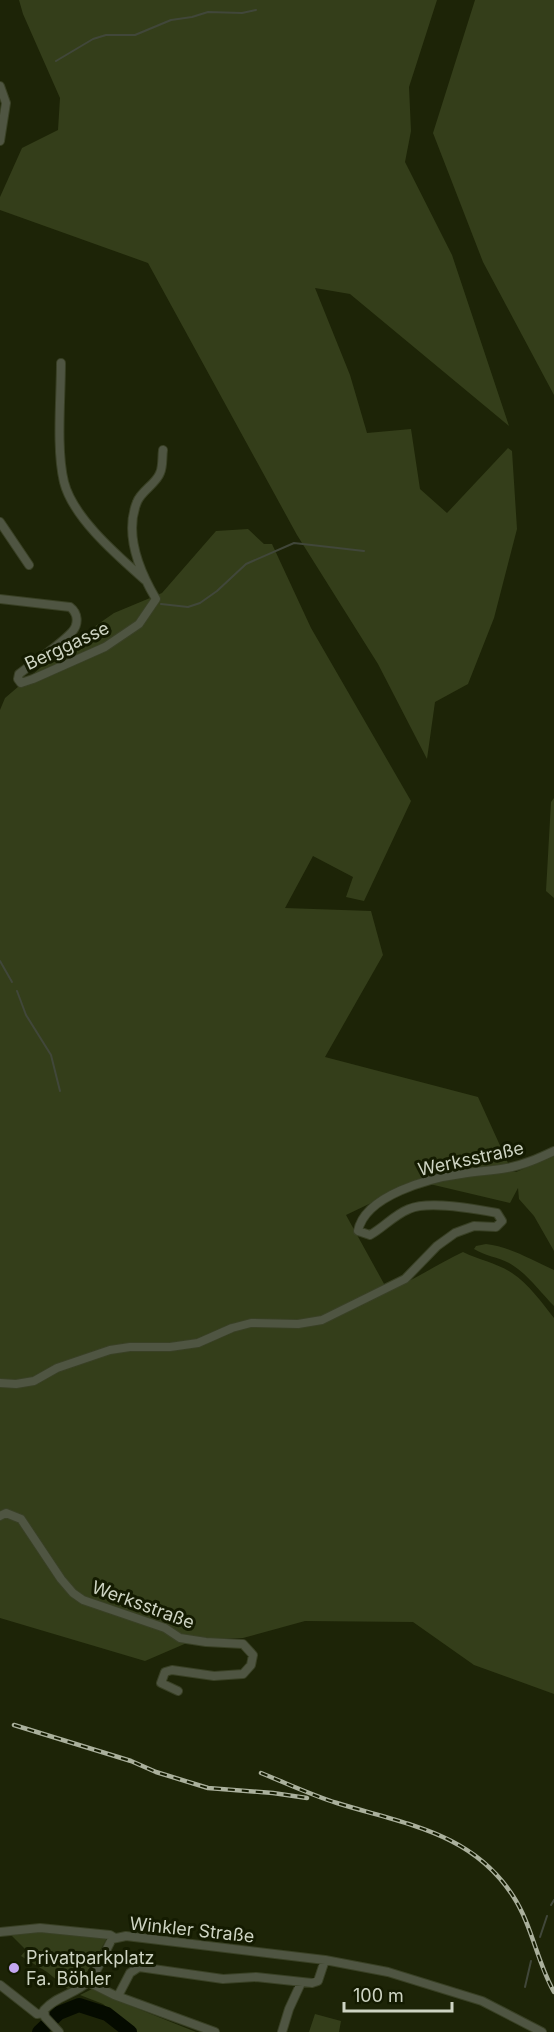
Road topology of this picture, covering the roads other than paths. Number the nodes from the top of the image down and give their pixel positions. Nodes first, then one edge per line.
1 (0, 86) edge
2 (0, 141) edge
3 (61, 363) dead end
4 (163, 450) dead end
5 (0, 522) edge
6 (29, 565) dead end
7 (146, 581) junction
8 (0, 599) edge
9 (554, 1151) edge
10 (0, 1383) edge
11 (0, 1516) edge
12 (177, 1691) dead end
13 (0, 1932) edge
14 (115, 1938) junction
15 (325, 1960) junction
16 (88, 1982) junction
17 (301, 1983) junction
18 (0, 1985) edge
19 (118, 1996) junction
20 (44, 2015) junction
21 (58, 2031) edge
22 (215, 2032) edge
23 (282, 2032) edge
24 (542, 2032) edge

1 - 2 street
3 - 7 street
4 - 7 street, Berggasse
5 - 6 street
7 - 8 street, Berggasse
9 - 10 street, Werksstraße
11 - 12 street, Werksstraße
13 - 14 street
14 - 15 street, Winkler Straße
14 - 16 street, Winkler Straße
15 - 17 street
15 - 24 street, Winkler Straße
16 - 19 street
16 - 20 street
17 - 19 street
17 - 23 street
18 - 20 street
19 - 22 street
20 - 21 street

